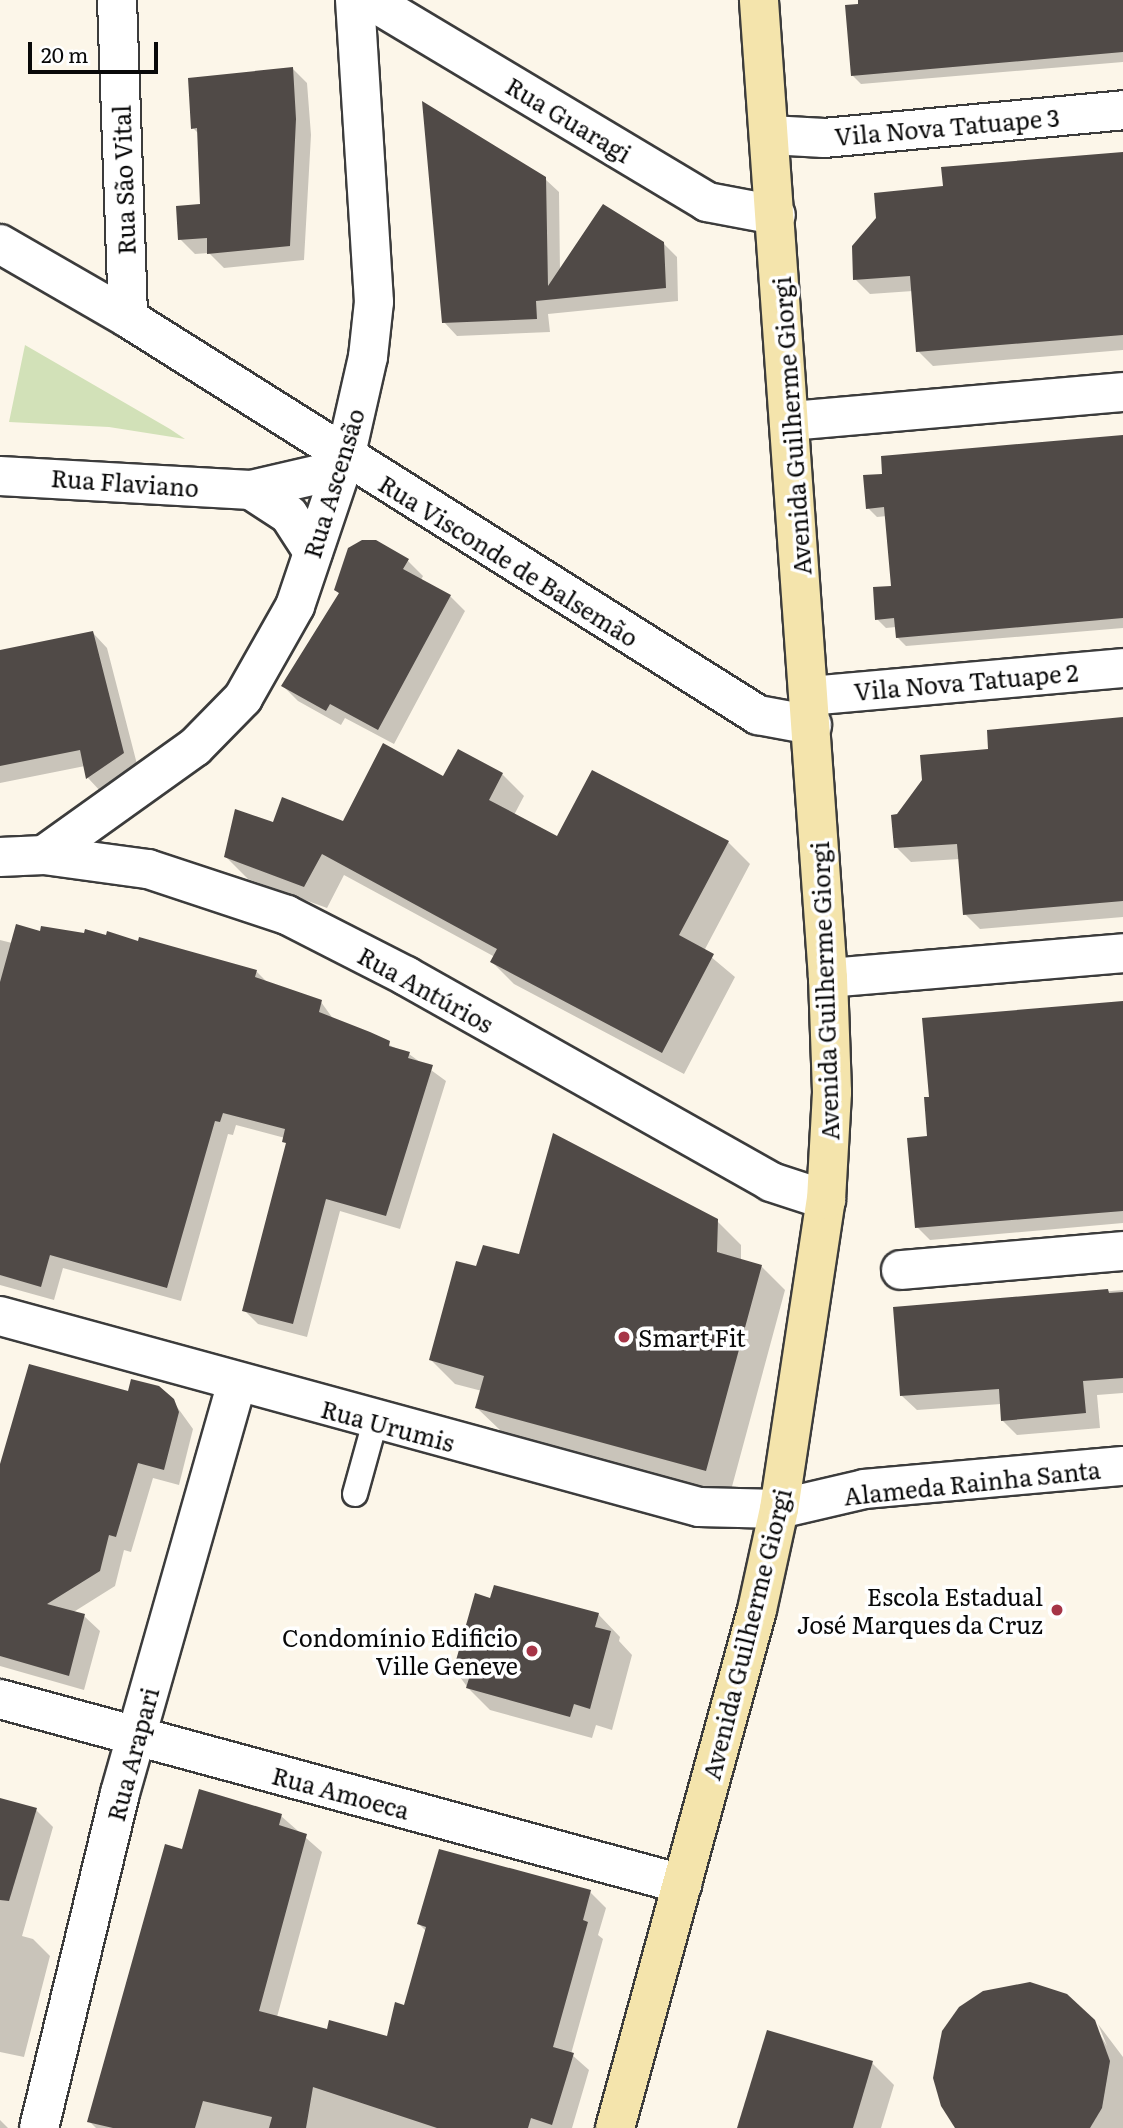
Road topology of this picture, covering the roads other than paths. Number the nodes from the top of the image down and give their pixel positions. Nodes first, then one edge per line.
1 (117, 0) edge
2 (355, 0) edge
3 (370, 0) edge
4 (759, 0) edge
5 (1123, 110) edge
6 (771, 135) junction
7 (776, 215) junction
8 (0, 244) edge
9 (128, 318) junction
10 (1123, 392) edge
11 (791, 421) junction
12 (343, 464) junction
13 (0, 476) edge
14 (251, 490) junction
15 (313, 552) junction
16 (1123, 668) edge
17 (811, 710) junction
18 (44, 855) junction
19 (0, 857) edge
20 (1123, 953) edge
21 (828, 978) junction
22 (826, 1200) junction
23 (1123, 1251) edge
24 (901, 1270) dead end
25 (0, 1317) edge
26 (237, 1383) junction
27 (375, 1422) junction
28 (1123, 1466) edge
29 (355, 1494) dead end
30 (779, 1509) junction
31 (0, 1699) edge
32 (136, 1737) junction
33 (682, 1884) junction
34 (39, 2128) edge
35 (615, 2128) edge

1 - 9 street, Rua São Vital
2 - 12 street, Rua Ascensão
3 - 7 street, Rua Guaragi
4 - 6 street, Avenida Guilherme Giorgi
5 - 6 street, Vila Nova Tatuape 3
6 - 7 street, Avenida Guilherme Giorgi
7 - 11 street, Avenida Guilherme Giorgi
8 - 9 street, Rua Visconde de Balsemão
9 - 12 street, Rua Visconde de Balsemão
10 - 11 street
11 - 17 street, Avenida Guilherme Giorgi
12 - 14 street, Rua Flaviano
12 - 15 street, Rua Ascensão
12 - 17 street, Rua Visconde de Balsemão
13 - 14 street, Rua Flaviano
14 - 15 street, Rua Flaviano
15 - 18 street, Rua Ascensão
16 - 17 street, Vila Nova Tatuape 2
17 - 21 street, Avenida Guilherme Giorgi
18 - 19 street, Rua Antúrios
18 - 22 street, Rua Antúrios
20 - 21 street
21 - 22 street, Avenida Guilherme Giorgi
22 - 30 street, Avenida Guilherme Giorgi
23 - 24 street
25 - 26 street, Rua Urumis
26 - 27 street, Rua Urumis
26 - 32 street, Rua Arapari
27 - 29 lane
27 - 30 street, Rua Urumis
28 - 30 street, Alameda Rainha Santa
30 - 33 street, Avenida Guilherme Giorgi
31 - 32 street, Rua Amoeca
32 - 33 street, Rua Amoeca
32 - 34 street, Rua Arapari
33 - 35 street, Avenida Guilherme Giorgi

